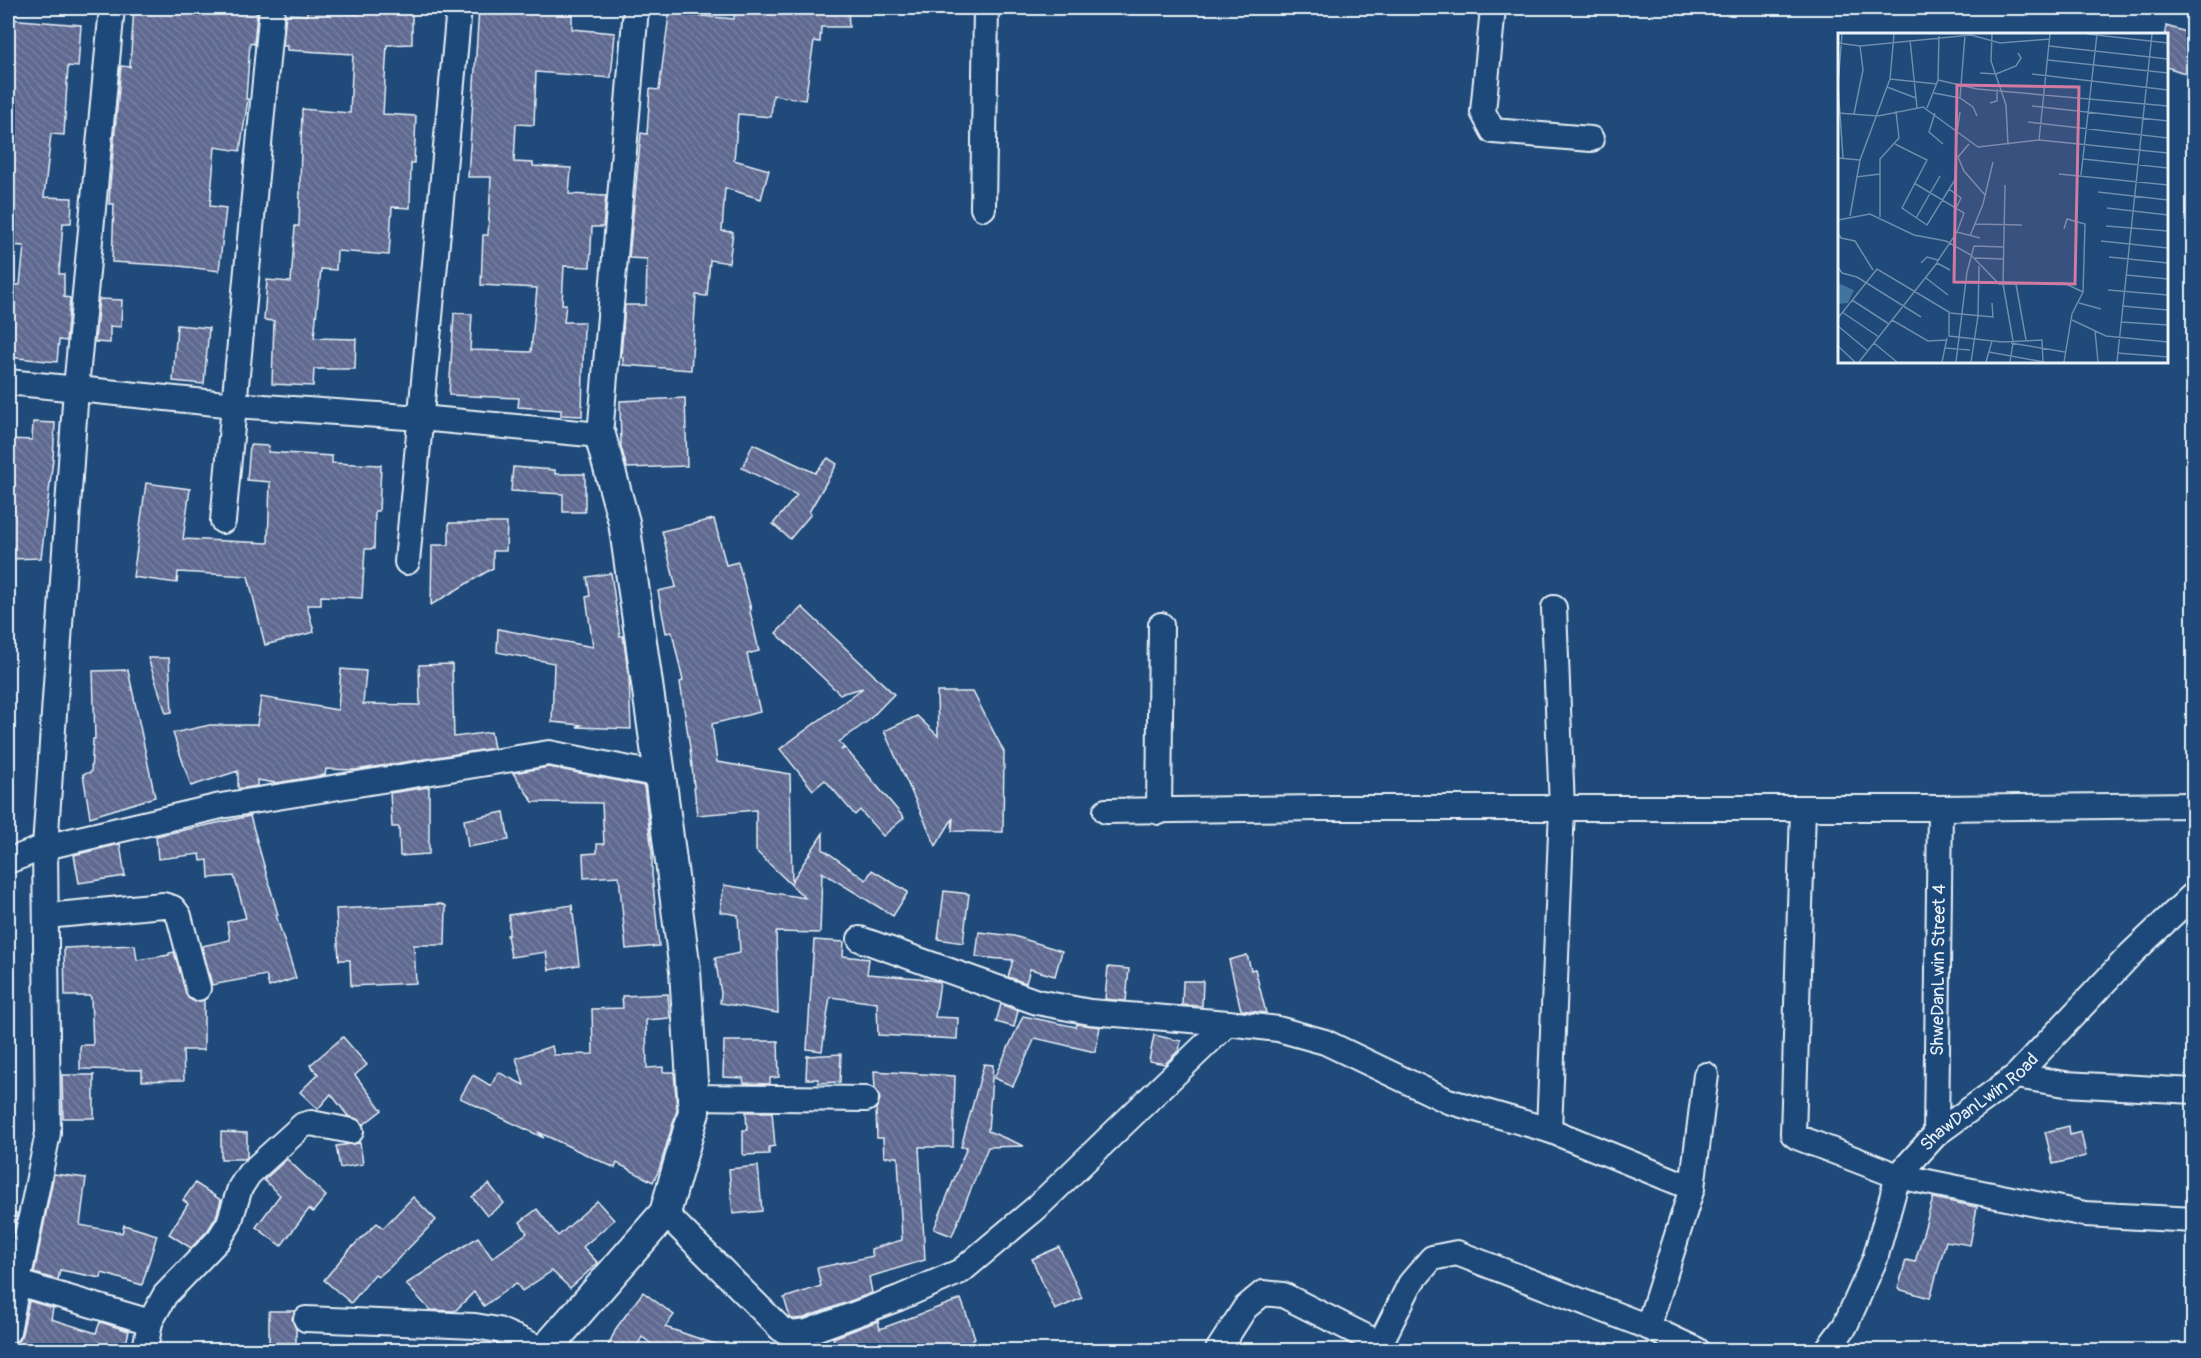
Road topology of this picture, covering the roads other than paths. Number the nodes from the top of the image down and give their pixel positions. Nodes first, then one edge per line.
1 (112, 8) edge
2 (272, 8) edge
3 (459, 8) edge
4 (636, 8) edge
5 (986, 8) edge
6 (1493, 8) edge
7 (1591, 139) dead end
8 (983, 208) dead end
9 (8, 382) edge
10 (76, 388) junction
11 (235, 405) junction
12 (421, 418) junction
13 (600, 435) junction
14 (223, 521) dead end
15 (406, 562) dead end
16 (1554, 608) dead end
17 (1161, 625) dead end
18 (660, 775) junction
19 (2193, 805) edge
20 (1562, 808) junction
21 (1940, 808) junction
22 (1803, 809) junction
23 (1106, 811) dead end
24 (1159, 812) junction
25 (45, 847) junction
26 (8, 861) edge
27 (2193, 894) edge
28 (46, 916) junction
29 (860, 939) dead end
30 (198, 987) dead end
31 (1228, 1023) junction
32 (1706, 1075) dead end
33 (2016, 1076) junction
34 (2193, 1090) edge
35 (693, 1097) junction
36 (866, 1100) dead end
37 (1549, 1130) junction
38 (351, 1131) dead end
39 (1936, 1134) junction
40 (1898, 1176) junction
41 (1692, 1188) junction
42 (665, 1213) junction
43 (2193, 1220) edge
44 (13, 1282) edge
45 (306, 1319) dead end
46 (150, 1322) junction
47 (1648, 1327) junction
48 (8, 1331) edge
49 (1378, 1347) edge
50 (145, 1350) edge
51 (545, 1350) edge
52 (1218, 1350) edge
53 (1696, 1350) edge
54 (1827, 1350) edge

1 - 10 street
2 - 11 street
3 - 12 street
4 - 13 street
5 - 8 street
6 - 7 street
9 - 10 street
10 - 11 street
10 - 25 street
11 - 12 street
11 - 14 street
12 - 13 street
12 - 15 street
13 - 18 street
16 - 20 street
17 - 24 street
18 - 25 street
18 - 35 street
19 - 21 street
20 - 22 street
20 - 24 street
20 - 37 street
21 - 22 street
21 - 39 street, ShweDanLwin Street 4
22 - 40 street
23 - 24 street
25 - 26 street
25 - 28 street
27 - 33 street, ShawDanLwin Road
28 - 30 street
28 - 44 street
29 - 31 street
31 - 37 street
31 - 42 street
32 - 41 street
33 - 34 street
33 - 39 street, ShawDanLwin Road
35 - 36 street
35 - 42 street
37 - 41 street
38 - 46 street
39 - 40 street, ShawDanLwin Road
40 - 43 street
40 - 54 street, ShawDanLwin Road
41 - 47 street
42 - 51 street
44 - 46 street
44 - 48 street
45 - 51 street
46 - 50 street
47 - 49 street
47 - 53 street
49 - 52 street

